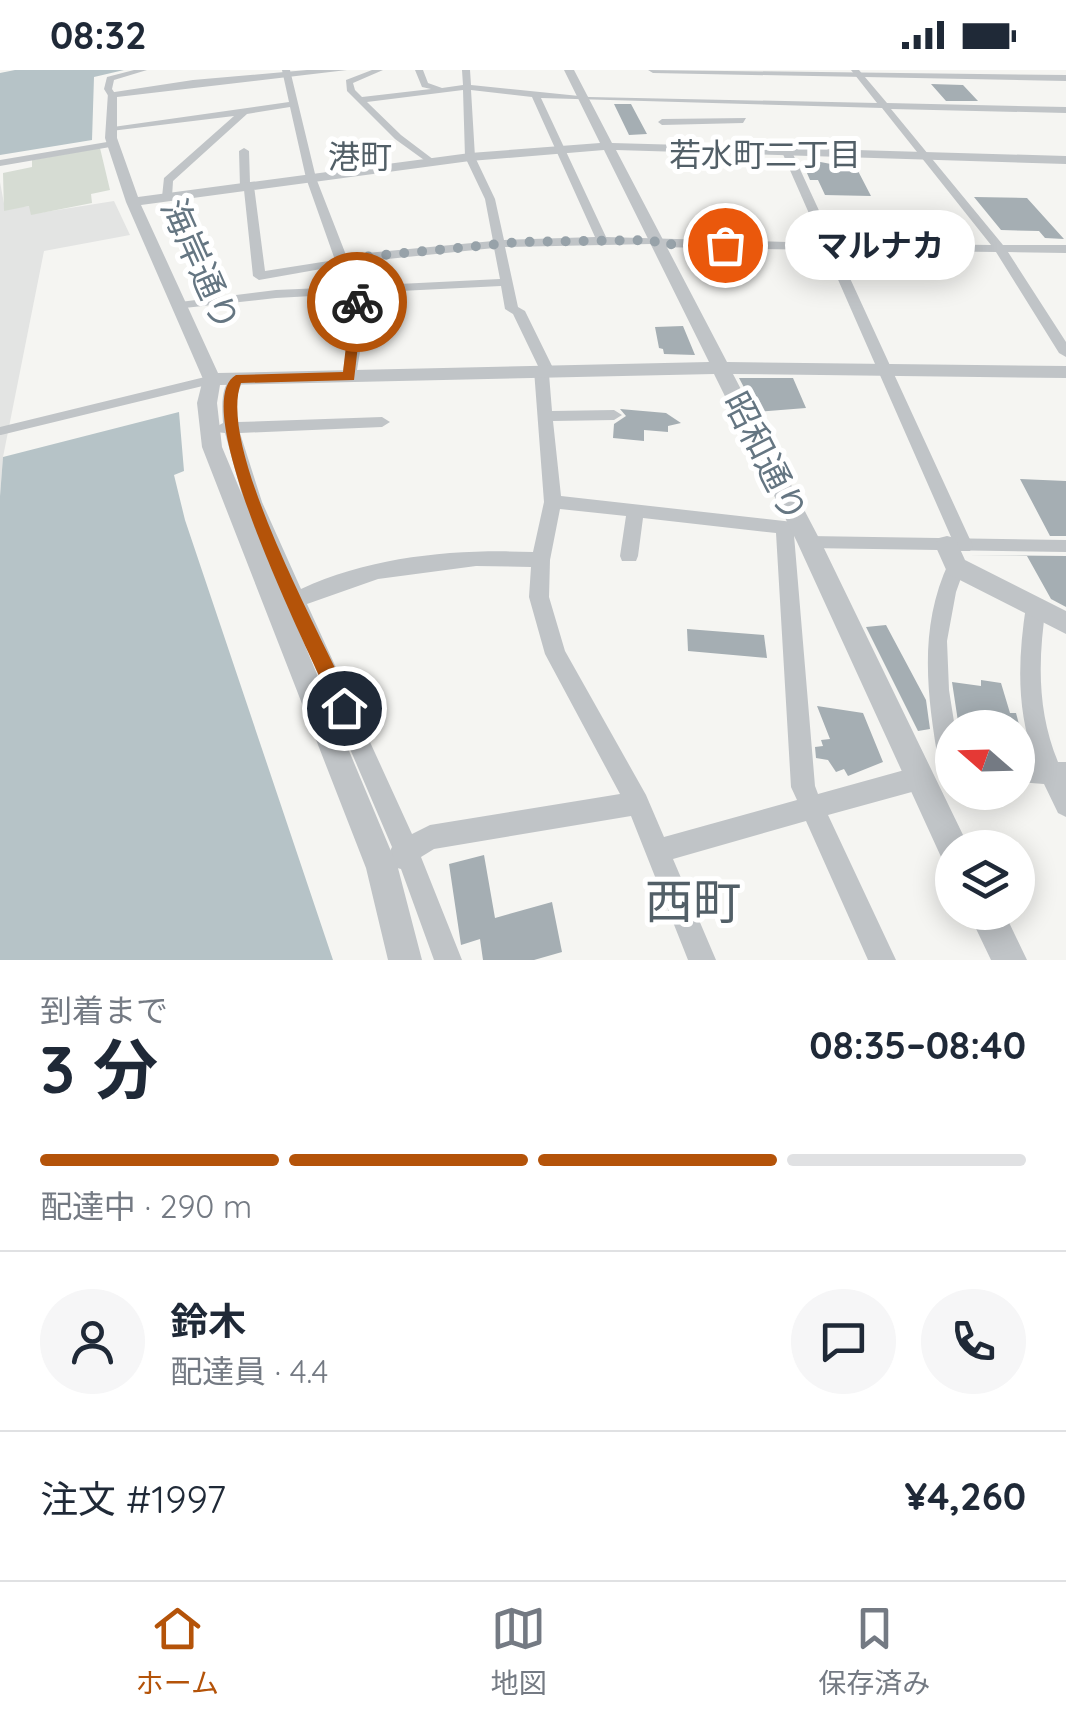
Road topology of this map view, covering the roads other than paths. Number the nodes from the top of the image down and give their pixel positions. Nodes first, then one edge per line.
1 (143, 70) edge
2 (342, 70) edge
3 (379, 70) edge
4 (419, 70) edge
5 (466, 70) edge
6 (569, 70) edge
7 (652, 70) edge
8 (886, 70) edge
9 (287, 72) edge
10 (856, 72) edge
11 (925, 73) edge
12 (1066, 76) edge
13 (468, 86) junction
14 (439, 88) junction
15 (112, 95) junction
16 (536, 95) junction
17 (585, 98) junction
18 (649, 99) junction
19 (360, 100) junction
20 (294, 104) junction
21 (884, 105) junction
22 (1066, 110) edge
23 (246, 112) junction
24 (744, 120) dead end
25 (662, 122) junction
26 (738, 132) dead end
27 (669, 134) junction
28 (112, 136) junction
29 (607, 146) junction
30 (562, 149) junction
31 (678, 149) junction
32 (244, 150) dead end
33 (787, 152) junction
34 (925, 156) junction
35 (470, 157) junction
36 (1066, 160) edge
37 (431, 162) junction
38 (0, 163) edge
39 (310, 178) junction
40 (247, 187) junction
41 (167, 197) junction
42 (133, 202) junction
43 (602, 242) junction
44 (655, 242) junction
45 (499, 243) junction
46 (828, 246) junction
47 (998, 247) junction
48 (1066, 249) edge
49 (342, 260) junction
50 (507, 282) junction
51 (354, 289) junction
52 (180, 306) junction
53 (1066, 353) edge
54 (719, 368) junction
55 (544, 370) junction
56 (885, 370) junction
57 (1066, 372) edge
58 (349, 376) junction
59 (224, 379) junction
60 (614, 415) dead end
61 (544, 416) junction
62 (382, 422) dead end
63 (220, 428) junction
64 (0, 431) edge
65 (553, 502) junction
66 (635, 510) junction
67 (798, 533) junction
68 (1066, 546) edge
69 (956, 553) junction
70 (629, 556) dead end
71 (541, 560) junction
72 (287, 604) junction
73 (1036, 606) junction
74 (1066, 623) edge
75 (941, 710) edge
76 (935, 768) edge
77 (916, 772) junction
78 (1058, 774) edge
79 (638, 803) junction
80 (1066, 805) edge
81 (814, 807) junction
82 (944, 830) edge
83 (660, 850) junction
84 (408, 852) junction
85 (382, 868) junction
86 (994, 930) edge
87 (406, 960) edge
88 (448, 960) edge
89 (702, 960) edge
90 (882, 960) edge
91 (1010, 960) edge

1 - 15 street
2 - 9 street
3 - 19 street
4 - 14 street
5 - 13 street
6 - 17 street, 昭和通り
7 - 10 street
8 - 11 street
9 - 15 street
9 - 20 street
10 - 11 street
10 - 21 street
11 - 12 street
13 - 14 street
13 - 16 street
13 - 35 street
14 - 19 street
15 - 28 street, 海岸通り
16 - 17 street
16 - 30 street
17 - 18 street
17 - 29 street, 昭和通り
18 - 21 street
18 - 25 street
19 - 37 street
20 - 23 street
20 - 39 street
21 - 22 street
21 - 34 street
23 - 28 street
23 - 41 street
24 - 25 street
25 - 27 street
26 - 27 street
27 - 31 street
28 - 38 street
28 - 42 street, 海岸通り
29 - 30 street
29 - 31 street
29 - 44 street, 昭和通り
30 - 35 street
30 - 43 street
31 - 33 street
32 - 40 street
33 - 34 street
33 - 46 street
34 - 36 street
34 - 47 street
35 - 37 street
35 - 45 street
37 - 39 street
39 - 40 street
39 - 49 street
40 - 41 street
40 - 49 street
41 - 42 street
42 - 52 street, 海岸通り
43 - 44 street
43 - 45 street
44 - 46 street
44 - 54 street, 昭和通り
45 - 49 street
45 - 50 street
46 - 47 street
46 - 56 street
47 - 48 street
47 - 53 street
49 - 51 street
50 - 51 street
50 - 55 street
51 - 52 street
51 - 58 street
52 - 59 street, 海岸通り
54 - 55 street
54 - 56 street
54 - 67 street, 昭和通り
55 - 58 street
55 - 61 street
56 - 57 street
56 - 69 street
58 - 59 street
59 - 63 street, 海岸通り
59 - 64 lane
60 - 61 street
61 - 65 street
62 - 63 street
63 - 72 street, 海岸通り
65 - 66 street
65 - 71 street
66 - 67 street
66 - 70 street
67 - 69 street
67 - 77 street, 昭和通り
67 - 81 street
68 - 69 street
69 - 73 street
69 - 75 street
71 - 72 street
71 - 79 street
72 - 84 street
72 - 85 street, 海岸通り
73 - 74 street
73 - 78 street
76 - 77 street
77 - 81 street
77 - 82 street, 昭和通り
78 - 80 street
79 - 83 street
79 - 84 street
81 - 83 street
81 - 90 street
83 - 89 street
84 - 85 street
84 - 88 street
85 - 87 street, 海岸通り
86 - 91 street

